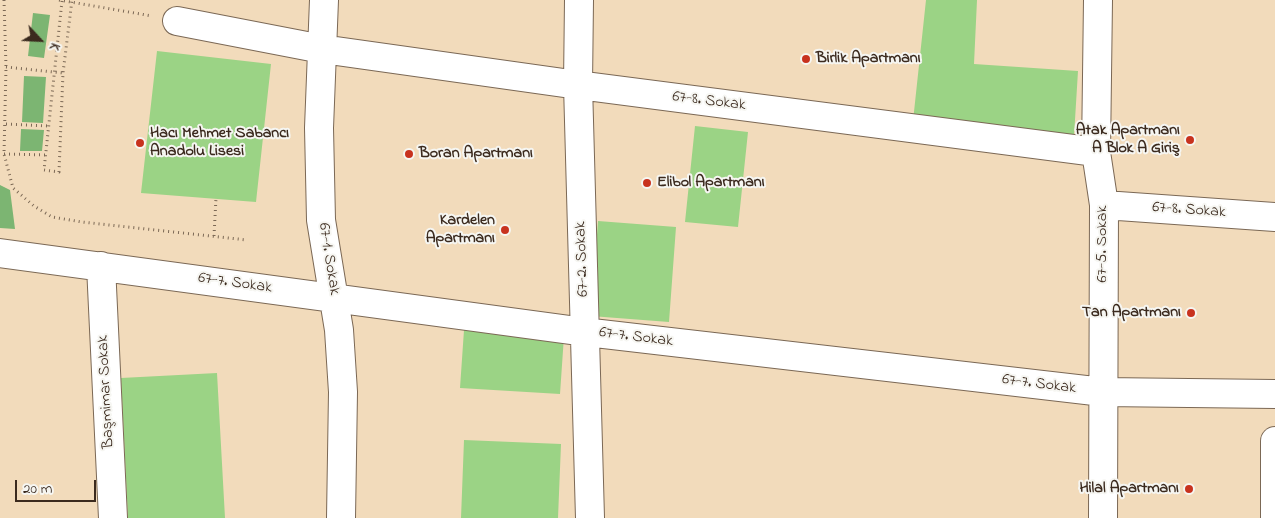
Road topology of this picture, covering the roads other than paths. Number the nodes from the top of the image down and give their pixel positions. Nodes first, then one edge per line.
1 (324, 0) edge
2 (579, 0) edge
3 (1098, 0) edge
4 (177, 20) road end
5 (322, 49) junction
6 (578, 85) junction
7 (1096, 152) junction
8 (1104, 205) junction
9 (1275, 218) edge
10 (0, 253) edge
11 (101, 266) junction
12 (334, 298) junction
13 (585, 332) junction
14 (1103, 392) junction
15 (1275, 394) edge
16 (1275, 440) edge
17 (113, 518) edge
18 (341, 518) edge
19 (590, 518) edge
20 (1103, 518) edge
21 (1275, 518) edge

1 - 5 street, 67-1. Sokak
2 - 6 street, 67-2. Sokak
3 - 7 street, 67-5. Sokak
4 - 5 street, 67-8. Sokak
5 - 6 street, 67-8. Sokak
5 - 12 street, 67-1. Sokak
6 - 7 street, 67-8. Sokak
6 - 13 street, 67-2. Sokak
7 - 8 street, 67-5. Sokak
8 - 9 street, 67-8. Sokak
8 - 14 street, 67-5. Sokak
10 - 11 street, 67-7. Sokak
11 - 12 street, 67-7. Sokak
11 - 17 street, Başmimar Sokak
12 - 13 street, 67-7. Sokak
12 - 18 street, 67-1. Sokak
13 - 14 street, 67-7. Sokak
13 - 19 street, 67-2. Sokak
14 - 15 street, 67-7. Sokak
14 - 20 street, 67-5. Sokak
16 - 21 street

